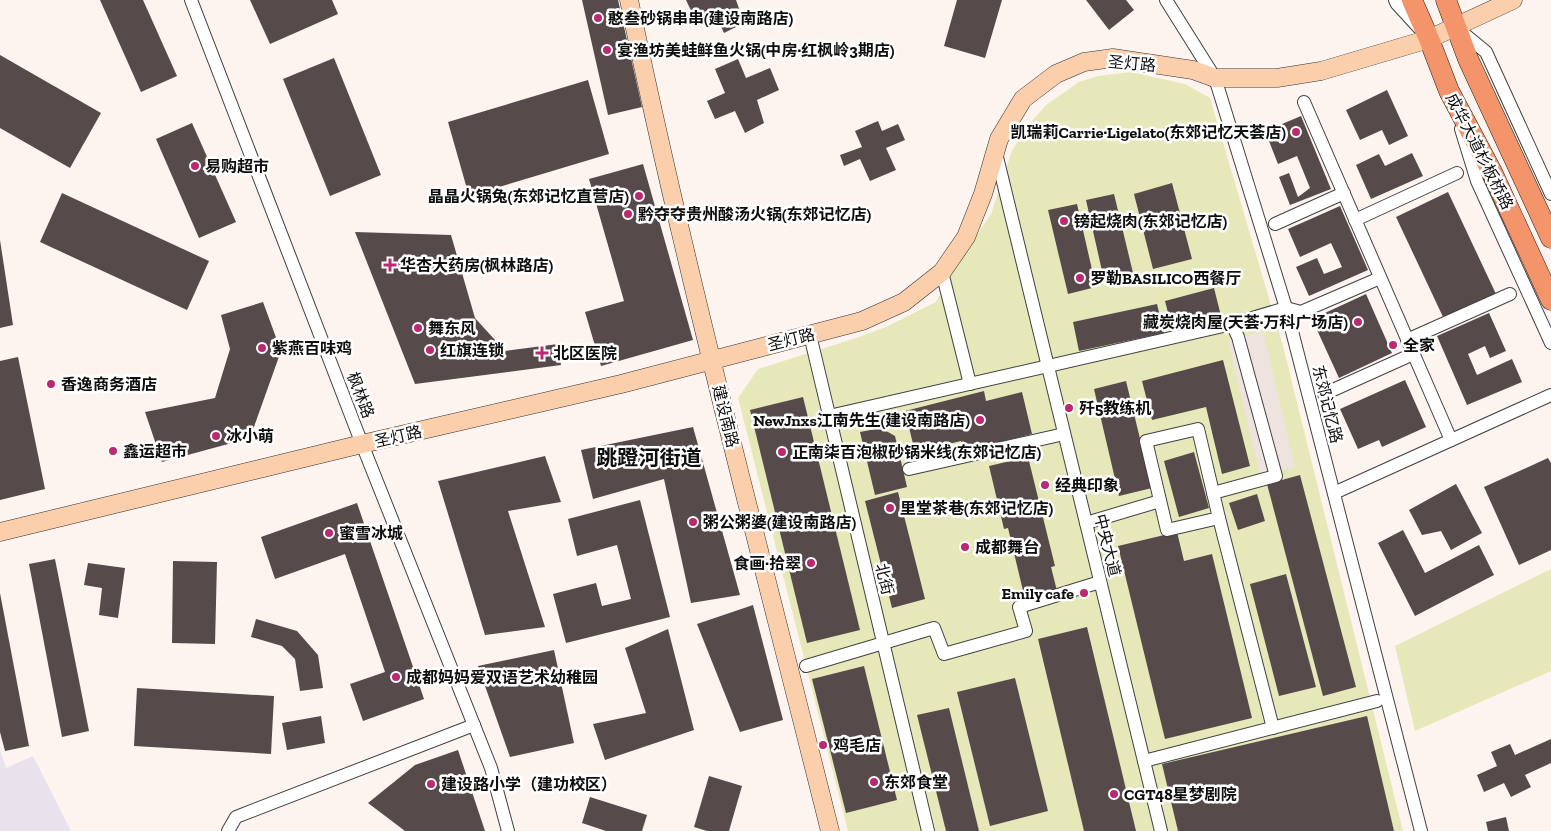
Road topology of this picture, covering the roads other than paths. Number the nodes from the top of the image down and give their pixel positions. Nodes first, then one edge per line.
1 (192, 0) edge
2 (629, 0) edge
3 (1166, 0) edge
4 (1394, 0) edge
5 (1412, 0) edge
6 (1446, 0) edge
7 (1513, 0) edge
8 (1456, 27) junction
9 (1430, 38) junction
10 (1215, 78) junction
11 (1449, 91) junction
12 (1304, 102) dead end
13 (995, 150) junction
14 (1457, 173) dead end
15 (1344, 193) junction
16 (1551, 194) edge
17 (1355, 220) junction
18 (1275, 224) dead end
19 (1551, 238) edge
20 (942, 272) junction
21 (1380, 278) junction
22 (1510, 294) dead end
23 (1551, 300) edge
24 (1286, 308) junction
25 (1232, 324) junction
26 (810, 335) junction
27 (1407, 340) junction
28 (1551, 343) edge
29 (1413, 354) junction
30 (712, 360) junction
31 (1048, 366) junction
32 (970, 384) junction
33 (1324, 394) dead end
34 (1551, 395) edge
35 (829, 416) junction
36 (1064, 434) junction
37 (1451, 440) junction
38 (362, 444) junction
39 (909, 469) dead end
40 (1213, 493) junction
41 (1334, 493) junction
42 (1160, 501) junction
43 (1218, 518) junction
44 (1086, 523) junction
45 (0, 532) edge
46 (1100, 582) junction
47 (883, 644) junction
48 (806, 666) dead end
49 (1377, 701) dead end
50 (474, 725) junction
51 (1273, 728) junction
52 (1144, 761) junction
53 (228, 831) edge
54 (508, 831) edge
55 (830, 831) edge
56 (928, 831) edge
57 (1161, 831) edge
58 (1421, 831) edge

1 - 38 street, 枫林路
2 - 30 street, 建设南路
3 - 10 street, 东郊记忆路
4 - 9 street
5 - 9 main road, 成华大道杉板桥路
6 - 8 main road, 成华大道杉板桥路
7 - 8 street, 圣灯路
8 - 9 street, 圣灯路
8 - 16 street
8 - 19 main road, 成华大道杉板桥路
9 - 10 street, 圣灯路
9 - 11 main road, 成华大道杉板桥路
10 - 13 street, 圣灯路
10 - 24 street, 东郊记忆路
11 - 23 main road, 成华大道杉板桥路
11 - 28 street
12 - 15 street
13 - 20 street, 圣灯路
13 - 31 street, 中央大道
14 - 17 street
15 - 17 street
15 - 18 street
17 - 21 street
20 - 26 street, 圣灯路
20 - 32 street
21 - 24 street
21 - 27 street
22 - 27 street
24 - 25 street
24 - 41 street, 东郊记忆路
25 - 31 street
25 - 40 street
26 - 30 street, 圣灯路
26 - 35 street, 北街
27 - 29 street
29 - 33 street
29 - 37 street
30 - 38 street, 圣灯路
30 - 55 street, 建设南路
31 - 32 street
31 - 36 street, 中央大道
32 - 35 street
34 - 37 street
35 - 47 street, 北街
36 - 39 street
36 - 44 street, 中央大道
37 - 41 street
38 - 45 street, 圣灯路
38 - 50 street, 枫林路
40 - 42 street
40 - 43 street
41 - 58 street, 东郊记忆路
42 - 43 street
42 - 44 street
43 - 51 street
44 - 46 street, 中央大道
46 - 47 street
46 - 52 street, 中央大道
47 - 48 street
47 - 56 street, 北街
49 - 51 street
50 - 53 street
50 - 54 street, 枫林路
51 - 52 street
52 - 57 street, 中央大道

